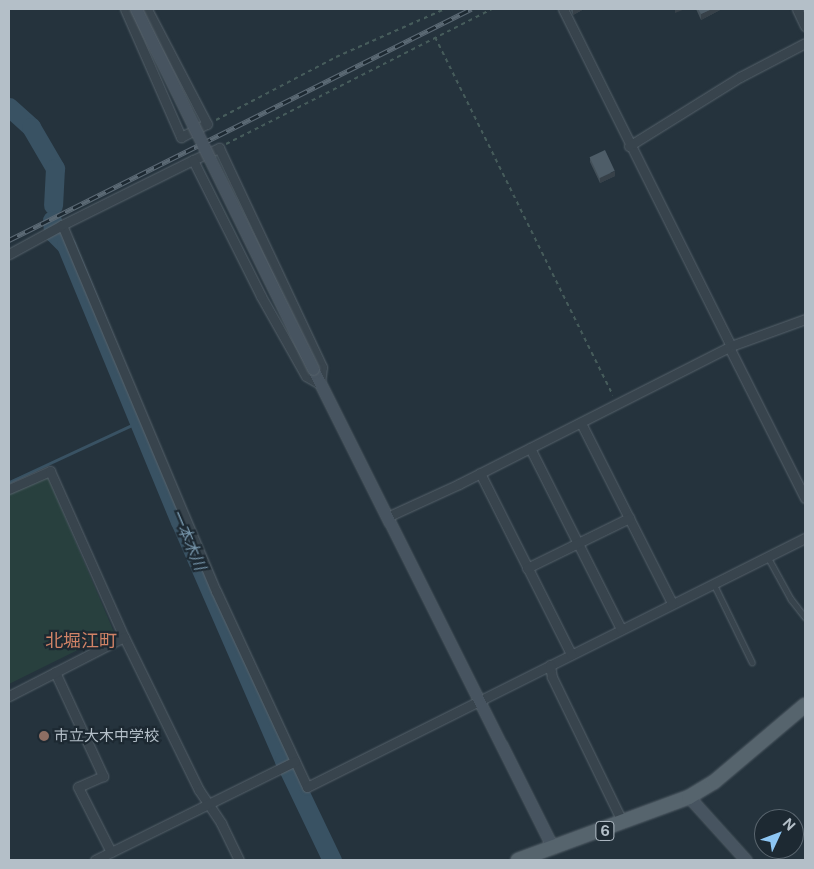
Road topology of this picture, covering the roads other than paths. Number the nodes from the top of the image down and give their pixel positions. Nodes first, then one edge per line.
1 (125, 9) edge
2 (136, 9) edge
3 (146, 9) edge
4 (562, 9) edge
5 (797, 9) edge
6 (805, 26) edge
7 (805, 43) edge
8 (629, 146) junction
9 (193, 160) junction
10 (62, 225) junction
11 (9, 254) edge
12 (805, 319) edge
13 (730, 346) junction
14 (320, 384) junction
15 (581, 423) junction
16 (530, 448) junction
17 (480, 473) junction
18 (9, 489) edge
19 (805, 498) edge
20 (387, 517) junction
21 (629, 518) junction
22 (805, 538) edge
23 (578, 543) junction
24 (768, 557) junction
25 (527, 568) junction
26 (714, 584) junction
27 (672, 603) junction
28 (805, 617) edge
29 (621, 629) junction
30 (124, 637) junction
31 (571, 654) junction
32 (752, 662) dead end
33 (550, 665) junction
34 (54, 672) junction
35 (9, 696) edge
36 (480, 701) junction
37 (805, 705) edge
38 (295, 761) junction
39 (689, 797) junction
40 (209, 803) junction
41 (623, 823) junction
42 (553, 848) junction
43 (111, 852) junction
44 (95, 860) edge
45 (238, 860) edge
46 (518, 860) edge
47 (746, 860) edge

1 - 3 street
2 - 14 street, bridge
4 - 8 street
5 - 6 street
7 - 8 street
8 - 13 street
9 - 10 street
9 - 14 street
9 - 14 street
10 - 11 street
10 - 38 street
12 - 13 street
13 - 15 street
13 - 19 street
14 - 20 street
15 - 16 street
15 - 21 street
16 - 17 street
16 - 23 street
17 - 20 street
17 - 25 street
18 - 30 street
20 - 36 street
21 - 23 street
21 - 27 street
22 - 24 street
23 - 25 street
23 - 29 street
24 - 26 street
24 - 28 lane
25 - 31 street
26 - 27 street
26 - 32 lane
27 - 29 street
29 - 31 street
30 - 34 street
30 - 40 street
31 - 33 street
33 - 36 street
33 - 41 street
34 - 35 street
34 - 43 street
36 - 38 street
36 - 42 street
37 - 39 main road, 6
38 - 40 street
39 - 41 main road, 6
39 - 47 street
40 - 43 street
40 - 45 street
41 - 42 main road, 6
42 - 46 main road, 6
43 - 44 street

